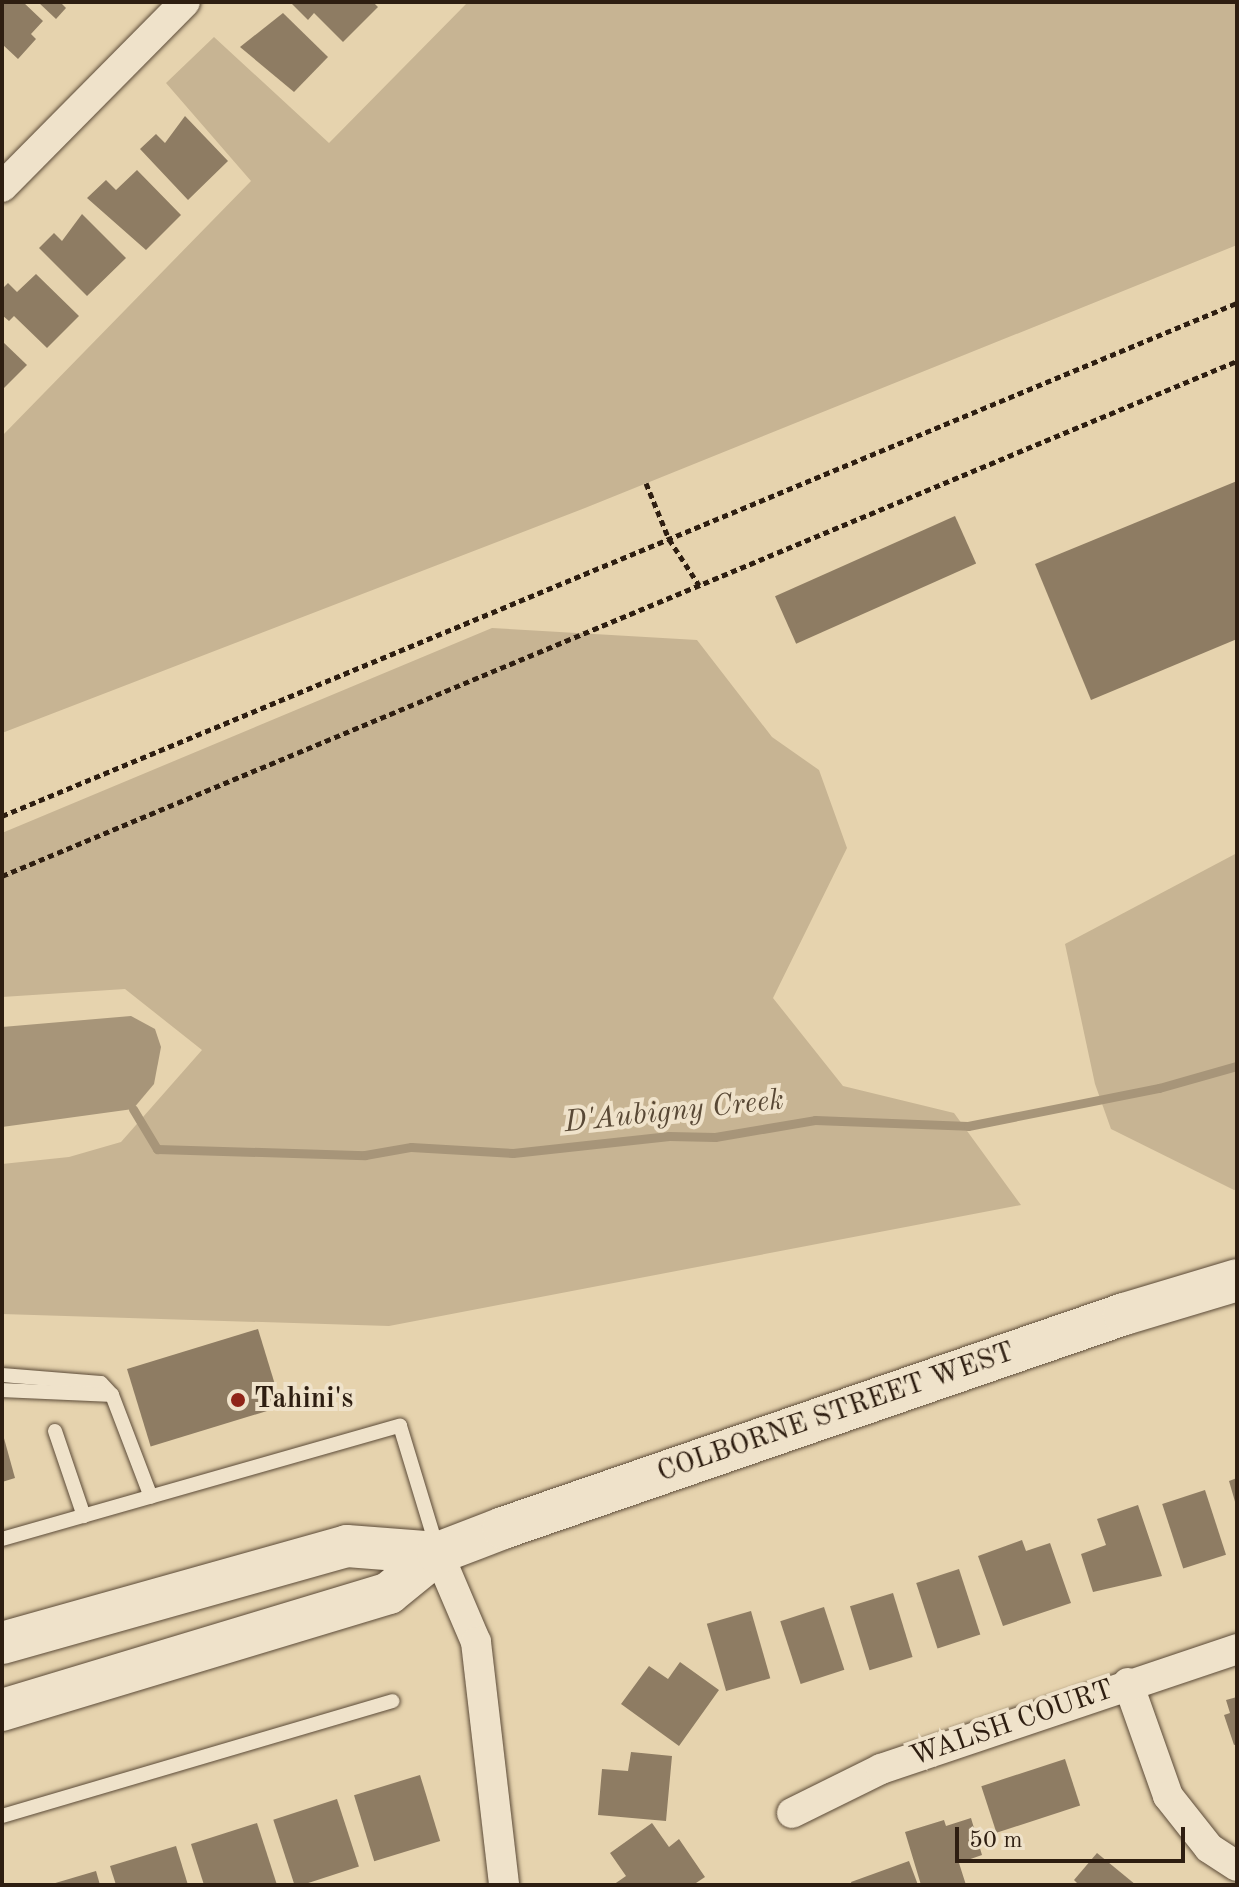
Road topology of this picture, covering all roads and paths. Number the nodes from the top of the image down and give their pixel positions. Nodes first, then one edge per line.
1 (185, 2) edge
2 (2, 187) edge
3 (1237, 303) edge
4 (1237, 361) edge
5 (646, 483) dead end
6 (669, 539) junction
7 (699, 585) junction
8 (2, 816) edge
9 (2, 876) edge
10 (1237, 1280) edge
11 (2, 1375) edge
12 (2, 1390) edge
13 (112, 1395) junction
14 (55, 1431) dead end
15 (151, 1497) junction
16 (84, 1516) junction
17 (2, 1539) edge
18 (438, 1553) junction
19 (2, 1643) edge
20 (1237, 1649) edge
21 (1128, 1683) junction
22 (392, 1701) dead end
23 (2, 1710) edge
24 (792, 1813) dead end
25 (2, 1816) edge
26 (1237, 1866) edge
27 (504, 1885) edge

1 - 2 street
3 - 6 path
4 - 7 path
5 - 6 path
6 - 7 path
6 - 8 path
7 - 9 path
10 - 18 main road, COLBORNE STREET WEST
11 - 13 lane
12 - 13 lane
13 - 15 lane
14 - 16 lane
15 - 16 lane
15 - 18 lane
16 - 17 lane
18 - 19 main road, COLBORNE STREET WEST
18 - 23 main road, COLBORNE STREET WEST
18 - 27 street
20 - 21 street, WALSH COURT
21 - 24 street, WALSH COURT
21 - 26 street
22 - 25 lane

